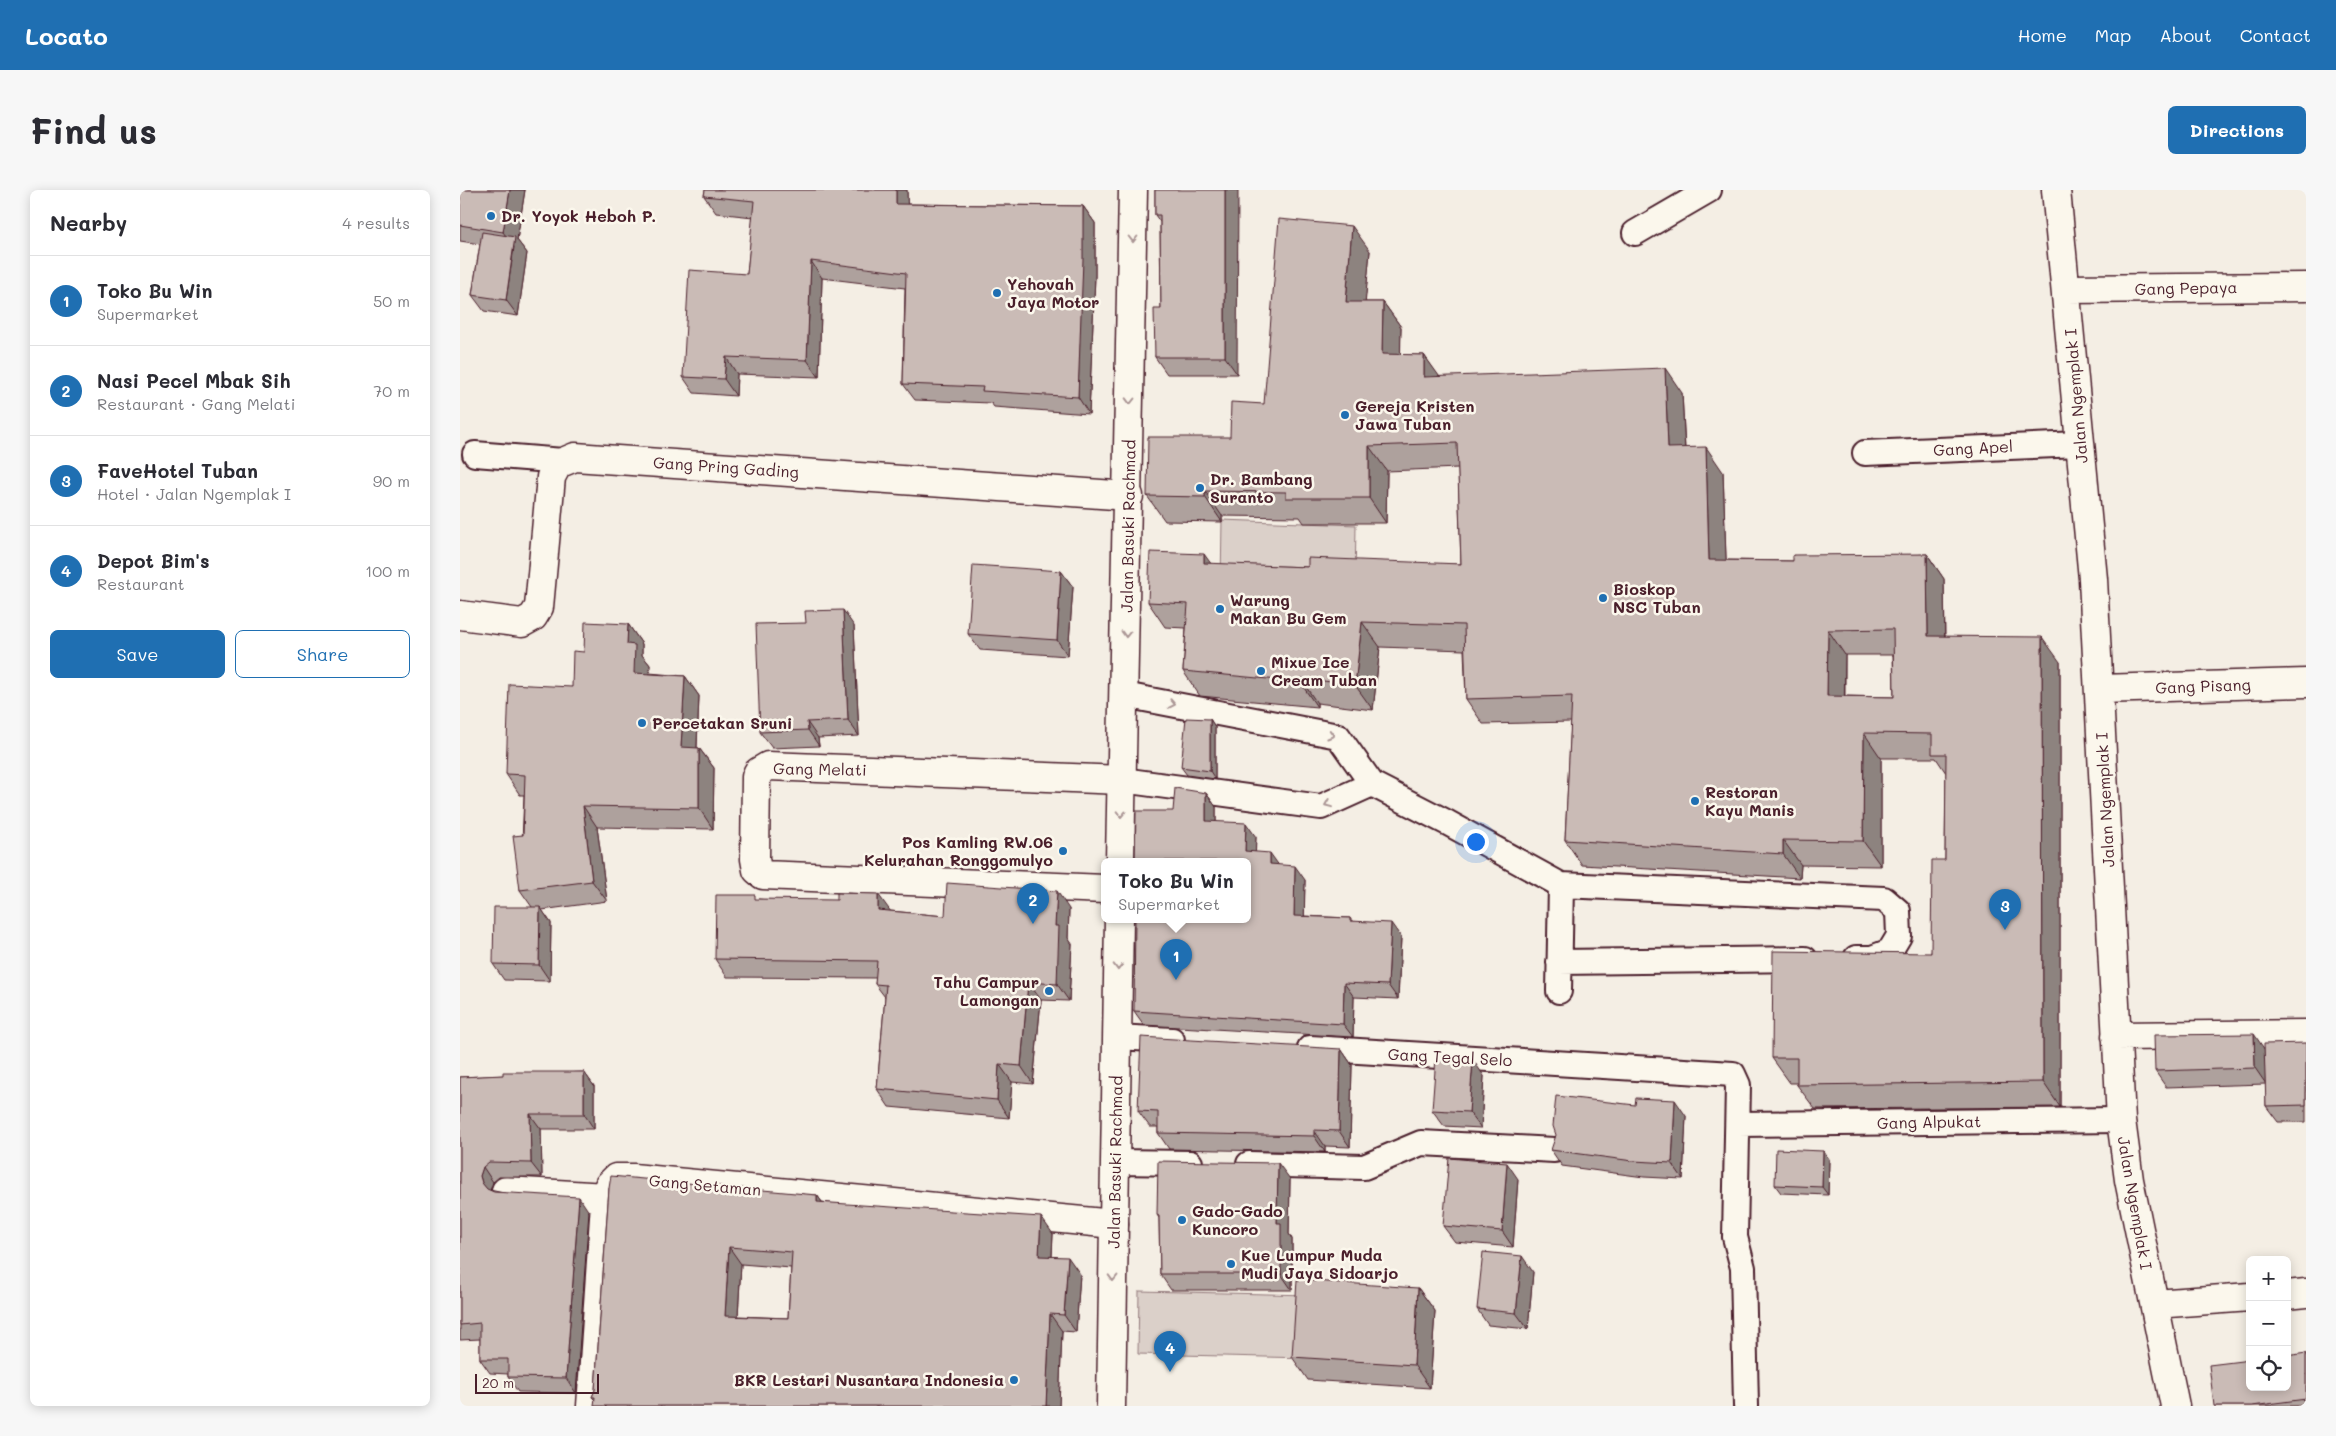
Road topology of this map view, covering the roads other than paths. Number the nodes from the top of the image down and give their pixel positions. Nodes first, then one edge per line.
1 (1133, 190) edge
2 (1709, 190) edge
3 (2056, 190) edge
4 (1635, 233) dead end
5 (2306, 287) edge
6 (2066, 290) junction
7 (2080, 444) junction
8 (1865, 453) dead end
9 (475, 454) dead end
10 (563, 461) junction
11 (1129, 496) junction
12 (460, 615) edge
13 (2306, 683) edge
14 (2100, 689) junction
15 (1124, 695) junction
16 (1122, 780) junction
17 (1372, 784) junction
18 (1120, 858) edge
19 (1561, 885) junction
20 (1101, 890) edge
21 (1119, 923) edge
22 (1559, 962) junction
23 (1559, 990) dead end
24 (2306, 1034) edge
25 (2116, 1036) junction
26 (1116, 1037) junction
27 (1196, 1042) edge
28 (1285, 1047) edge
29 (2121, 1120) junction
30 (1738, 1124) junction
31 (1554, 1150) edge
32 (1115, 1162) junction
33 (506, 1191) edge
34 (606, 1197) junction
35 (1114, 1224) junction
36 (2306, 1293) edge
37 (2291, 1295) edge
38 (2246, 1297) edge
39 (2155, 1304) junction
40 (591, 1406) edge
41 (1111, 1406) edge
42 (1746, 1406) edge
43 (2175, 1406) edge

1 -> 11 street, Jalan Basuki Rachmad
2 - 4 lane
3 - 6 street, Jalan Ngemplak I
5 - 6 street, Gang Pepaya
6 - 7 street, Jalan Ngemplak I
7 - 8 lane, Gang Apel
7 - 14 street, Jalan Ngemplak I
9 - 10 lane
10 - 11 street, Gang Pring Gading
10 - 12 street
11 -> 15 street, Jalan Basuki Rachmad
13 - 14 street, Gang Pisang
14 - 25 street, Jalan Ngemplak I
15 - 16 street, Jalan Basuki Rachmad
15 -> 17 lane
17 -> 16 lane
16 -> 18 street, Jalan Basuki Rachmad
16 - 20 street, Gang Melati
17 - 19 lane
19 - 22 lane
19 - 22 lane
21 -> 26 street, Jalan Basuki Rachmad
22 - 23 lane
24 - 25 street
25 - 29 street, Jalan Ngemplak I
26 - 27 lane
26 - 32 street, Jalan Basuki Rachmad
28 - 30 lane, Gang Tegal Selo
29 - 30 lane, Gang Alpukat
29 - 39 street, Jalan Ngemplak I
30 - 42 lane
31 - 32 lane
32 - 35 street, Jalan Basuki Rachmad
33 - 34 street
34 - 35 street, Gang Setaman
34 - 40 street
35 -> 41 street, Jalan Basuki Rachmad
36 - 37 street
38 - 39 street
39 - 43 street, Jalan Ngemplak I

